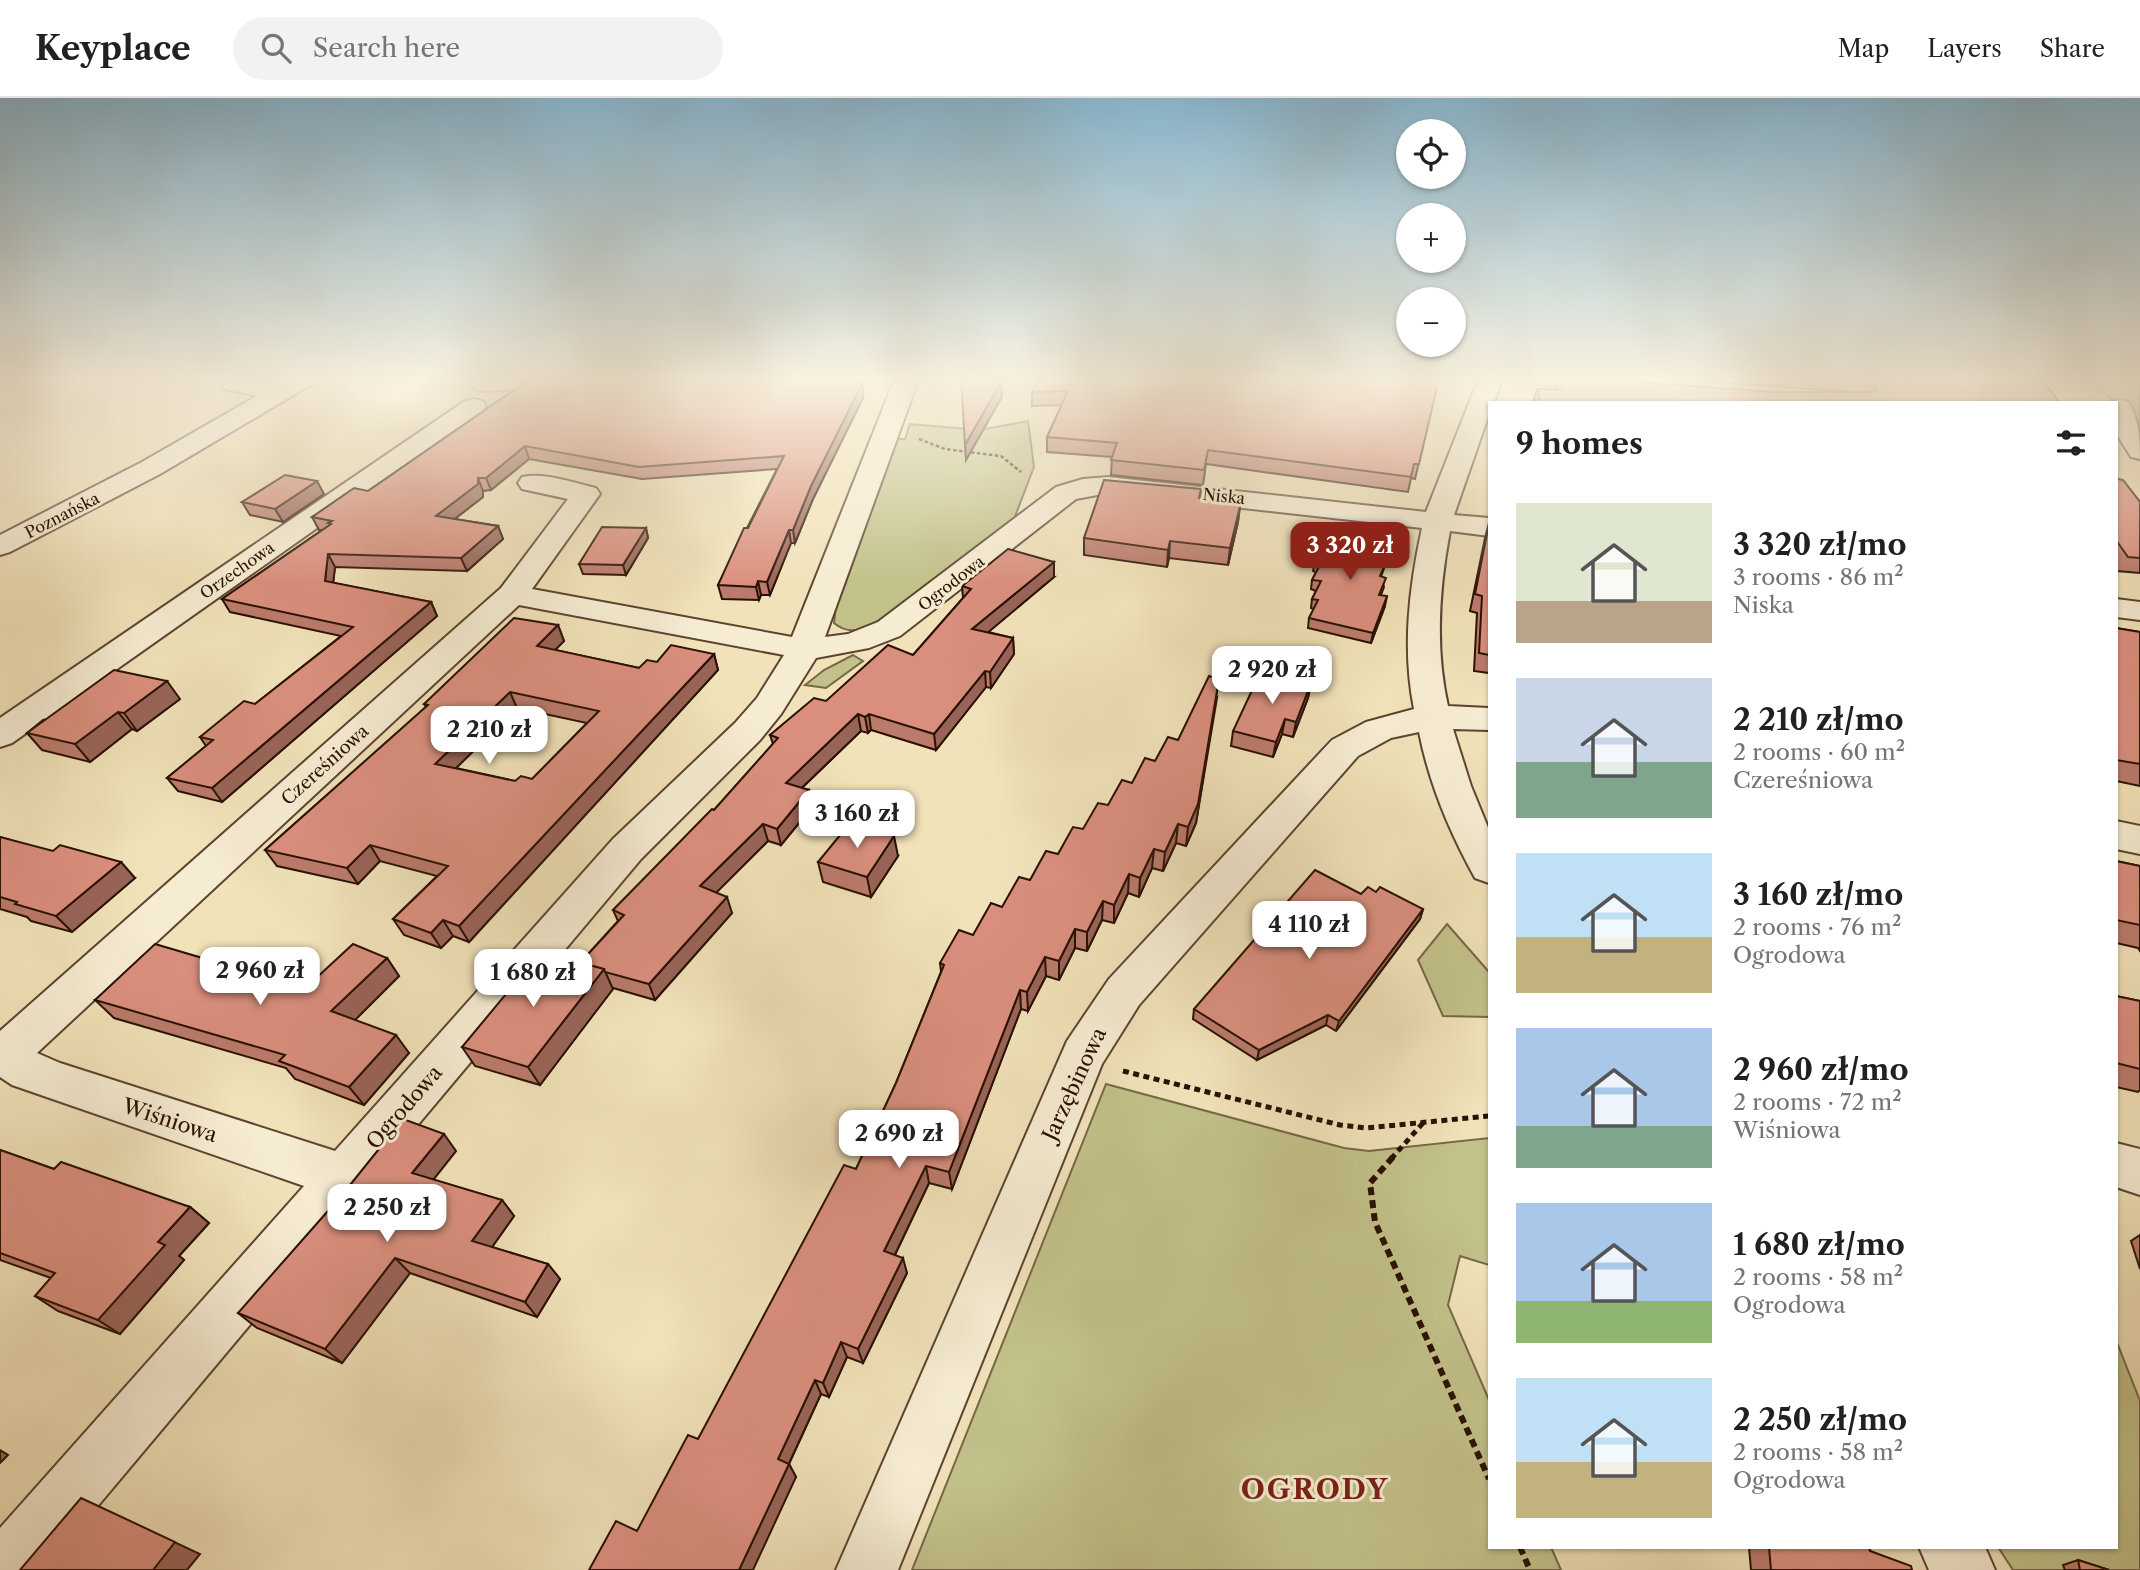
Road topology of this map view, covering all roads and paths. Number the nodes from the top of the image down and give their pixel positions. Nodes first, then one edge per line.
1 (186, 447) edge
2 (405, 447) edge
3 (881, 447) edge
4 (939, 447) edge
5 (1465, 447) edge
6 (1021, 472) dead end
7 (532, 483) dead end
8 (1083, 487) joint
9 (1437, 523) junction
10 (1488, 527) edge
11 (0, 546) edge
12 (512, 595) junction
13 (2118, 608) edge
14 (2140, 611) edge
15 (804, 649) junction
16 (1432, 718) junction
17 (1488, 719) edge
18 (0, 735) edge
19 (2118, 835) edge
20 (2140, 840) edge
21 (1488, 867) edge
22 (2, 1054) edge
23 (1083, 1055) junction
24 (1488, 1116) edge
25 (1424, 1122) junction
26 (2118, 1166) edge
27 (2140, 1172) edge
28 (344, 1177) junction
29 (1488, 1477) edge
30 (1521, 1549) edge
31 (1951, 1549) edge
32 (4, 1570) edge
33 (867, 1570) edge
34 (1530, 1570) edge
35 (1964, 1570) edge

1 - 11 street, Poznańska
2 - 18 street, Orzechowa
3 - 15 street, Ogrodowa
4 - 6 path
5 - 9 street
7 - 12 street, Czereśniowa
8 - 9 street, Niska
8 - 15 street, Ogrodowa
9 - 10 street, Niska
9 - 16 street
12 - 15 street
12 - 22 street, Czereśniowa
13 - 14 street
15 - 28 street, Ogrodowa
16 - 17 street, Jarzębinowa
16 - 21 street
16 - 23 street, Jarzębinowa
19 - 20 street
22 - 28 street, Wiśniowa
23 - 25 path
23 - 33 street, Jarzębinowa
24 - 25 path
25 - 29 path
26 - 27 street
28 - 32 street, Ogrodowa
30 - 34 path
31 - 35 street

